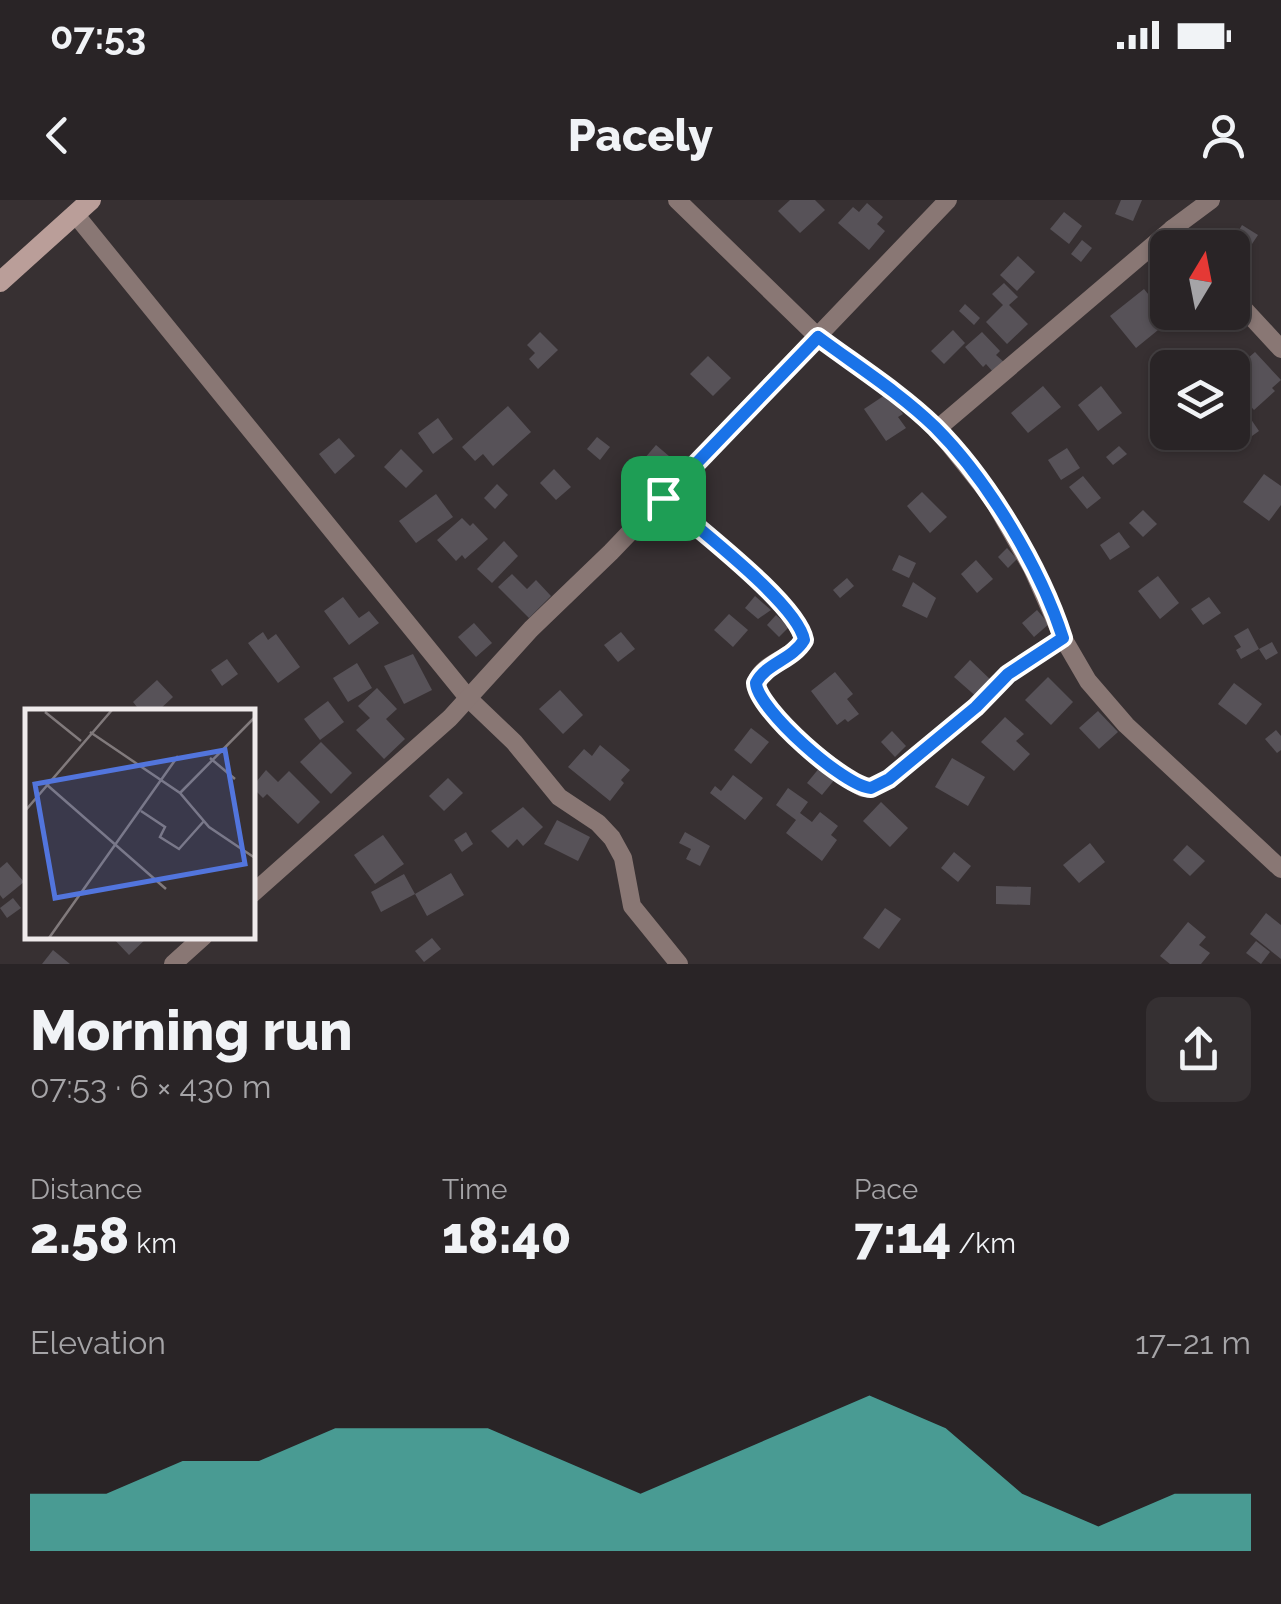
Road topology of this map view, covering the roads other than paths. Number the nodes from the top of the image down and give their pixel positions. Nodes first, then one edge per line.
1 (677, 200) edge
2 (948, 200) edge
3 (1210, 200) edge
4 (83, 207) edge
5 (1172, 229) joint
6 (0, 282) edge
7 (1250, 316) edge
8 (818, 337) junction
9 (1281, 350) edge
10 (937, 429) junction
11 (663, 498) junction
12 (1063, 638) junction
13 (469, 699) junction
14 (1281, 869) edge
15 (255, 891) edge
16 (201, 939) edge
17 (173, 964) edge
18 (680, 964) edge

1 - 8 street
2 - 8 street
3 - 5 street
4 - 6 street
4 - 13 street
5 - 10 street
7 - 9 street
8 - 10 street
8 - 11 street
10 - 12 street
11 - 12 street
11 - 13 street
12 - 14 street
13 - 15 street
13 - 18 street
16 - 17 street

